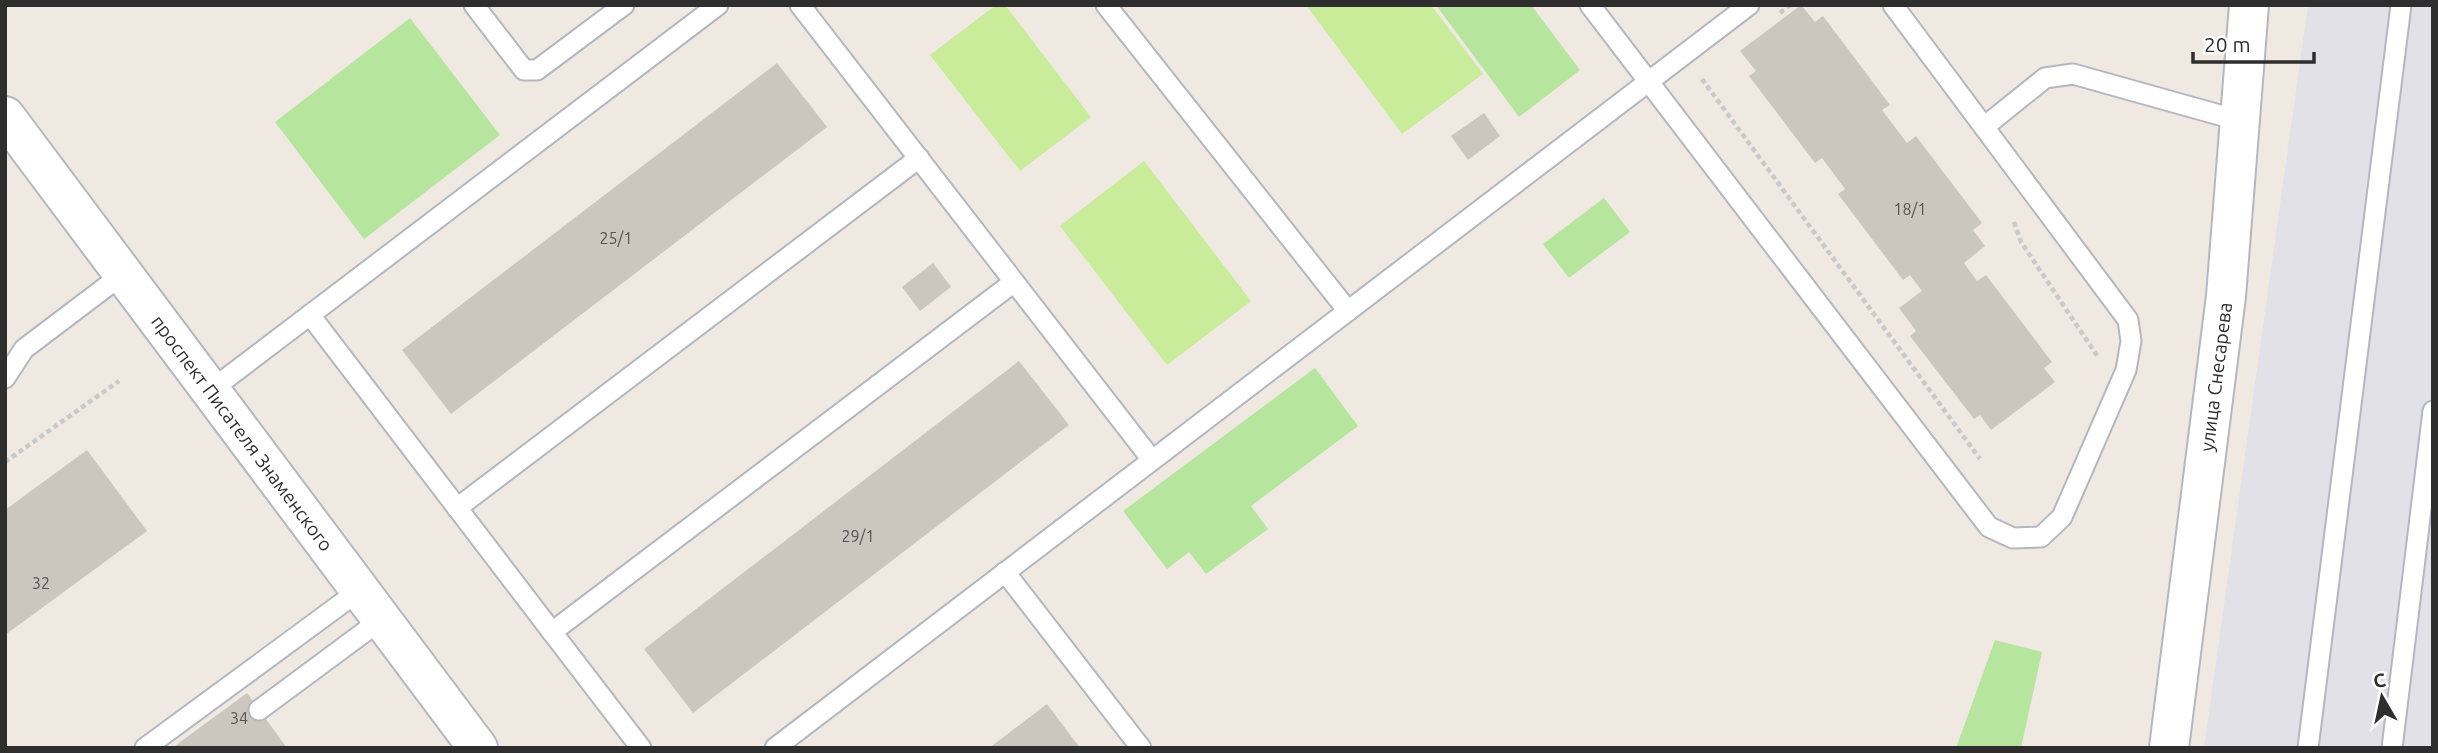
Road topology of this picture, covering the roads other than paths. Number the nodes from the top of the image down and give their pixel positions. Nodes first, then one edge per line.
1 (474, 5) edge
2 (624, 5) edge
3 (718, 5) edge
4 (800, 5) edge
5 (1106, 5) edge
6 (1590, 5) edge
7 (1749, 5) edge
8 (1893, 5) edge
9 (2249, 5) edge
10 (2401, 5) edge
11 (1648, 82) junction
12 (5, 117) edge
13 (2241, 121) junction
14 (1984, 127) junction
15 (919, 158) junction
16 (123, 274) junction
17 (1014, 282) junction
18 (1348, 311) junction
19 (310, 315) junction
20 (5, 378) edge
21 (211, 390) junction
22 (2433, 411) edge
23 (1152, 460) junction
24 (457, 508) junction
25 (1005, 572) junction
26 (371, 605) junction
27 (552, 632) junction
28 (259, 710) dead end
29 (145, 748) edge
30 (478, 748) edge
31 (641, 748) edge
32 (775, 748) edge
33 (1141, 748) edge
34 (2169, 748) edge
35 (2308, 748) edge
36 (2392, 748) edge

1 - 2 lane
3 - 19 lane
4 - 15 lane
5 - 18 lane
6 - 11 lane
7 - 11 lane
8 - 14 lane
9 - 13 street, улица Снесарева
10 - 35 lane
11 - 14 lane
11 - 18 lane
12 - 16 street, проспект Писателя Знаменского
13 - 14 lane
13 - 34 street, улица Снесарева
15 - 17 lane
15 - 24 lane
16 - 20 lane
16 - 21 street, проспект Писателя Знаменского
17 - 23 lane
17 - 27 lane
18 - 23 lane
19 - 21 lane
19 - 24 lane
21 - 26 street, проспект Писателя Знаменского
22 - 36 lane
23 - 25 lane
24 - 27 lane
25 - 32 lane
25 - 33 lane
26 - 28 lane
26 - 29 lane
26 - 30 street, проспект Писателя Знаменского
27 - 31 lane

